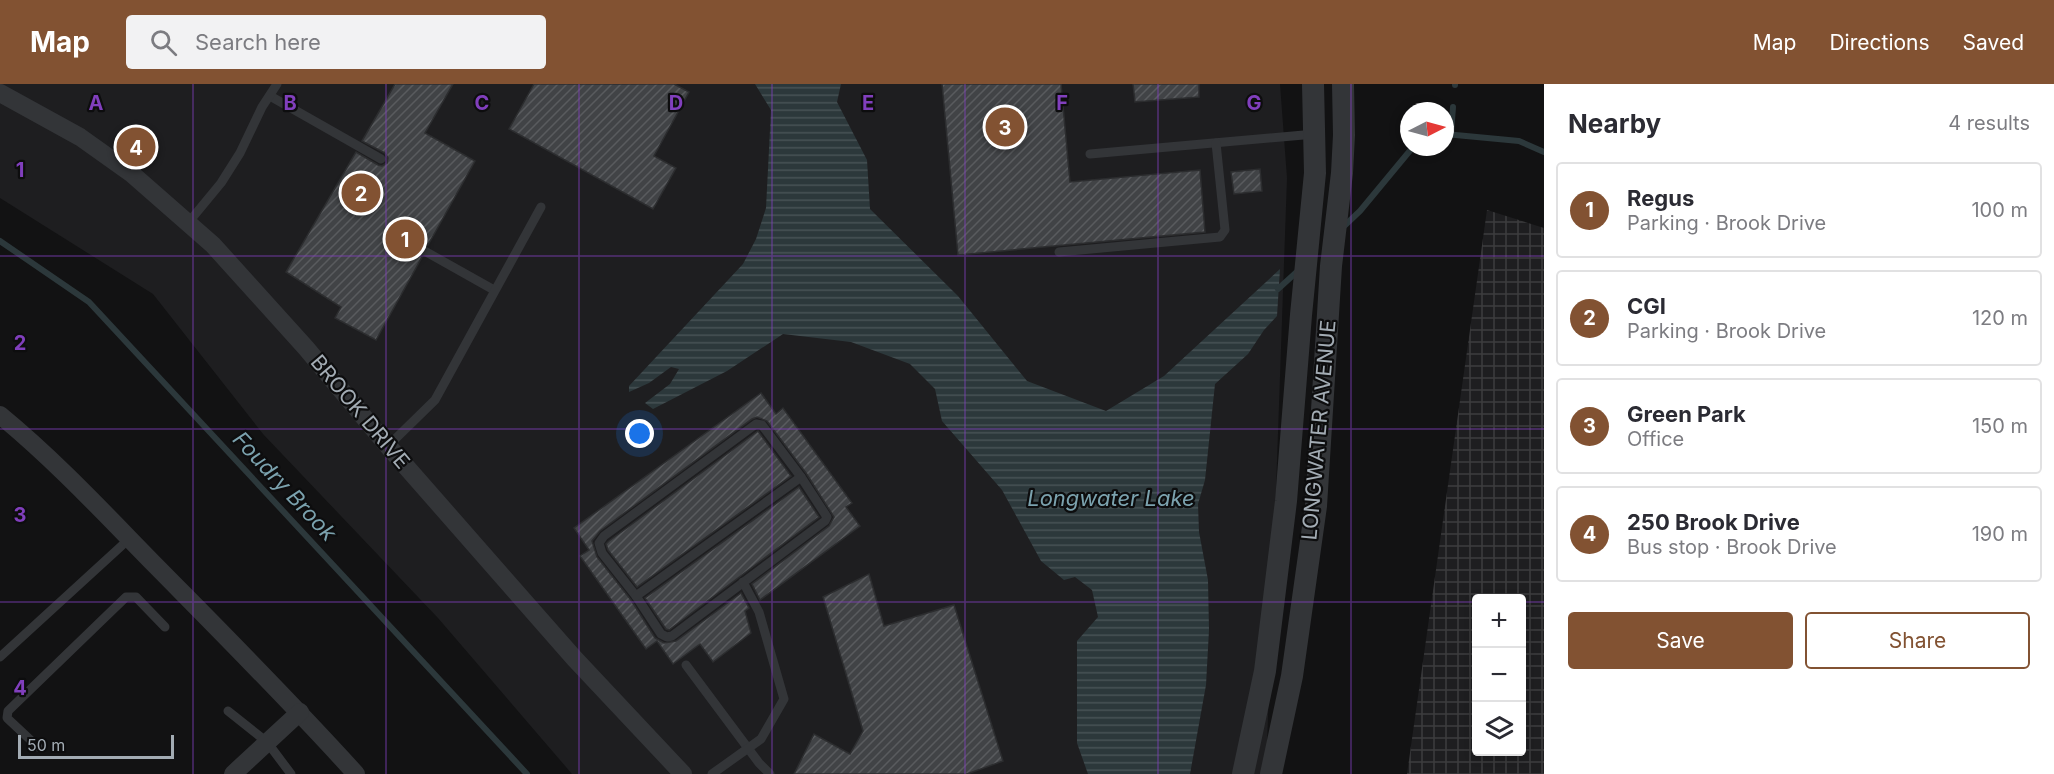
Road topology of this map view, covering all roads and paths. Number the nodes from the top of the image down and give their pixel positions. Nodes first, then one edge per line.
1 (277, 84) edge
2 (1313, 84) edge
3 (1343, 84) edge
4 (0, 93) edge
5 (270, 96) junction
6 (1315, 134) junction
7 (1216, 142) junction
8 (1090, 154) dead end
9 (381, 159) dead end
10 (541, 207) dead end
11 (188, 224) junction
12 (405, 240) dead end
13 (1059, 252) dead end
14 (494, 290) junction
15 (0, 415) edge
16 (388, 446) junction
17 (801, 477) junction
18 (129, 539) junction
19 (743, 582) junction
20 (636, 596) junction
21 (165, 627) dead end
22 (0, 657) edge
23 (686, 665) dead end
24 (228, 711) dead end
25 (300, 712) junction
26 (267, 742) junction
27 (38, 747) dead end
28 (749, 749) junction
29 (233, 774) edge
30 (291, 774) edge
31 (356, 774) edge
32 (683, 774) edge
33 (712, 774) edge
34 (770, 774) edge
35 (1243, 774) edge
36 (1271, 774) edge

1 - 5 lane
2 - 6 street, LONGWATER AVENUE
3 - 36 street, LONGWATER AVENUE
4 - 11 street, BROOK DRIVE
5 - 9 lane
5 - 11 lane
6 - 7 lane
6 - 35 street, LONGWATER AVENUE
7 - 8 lane
7 - 13 lane
10 - 14 lane
11 - 16 street, BROOK DRIVE
12 - 14 lane
14 - 16 lane
15 - 18 street
16 - 32 street, BROOK DRIVE
17 - 19 lane
17 - 20 lane
17 - 20 lane
18 - 22 lane
18 - 25 street
19 - 20 lane
19 - 28 lane
21 - 27 lane
23 - 28 lane
24 - 26 lane
25 - 26 street
25 - 31 street
26 - 29 street
26 - 30 lane
28 - 33 lane
28 - 34 lane

